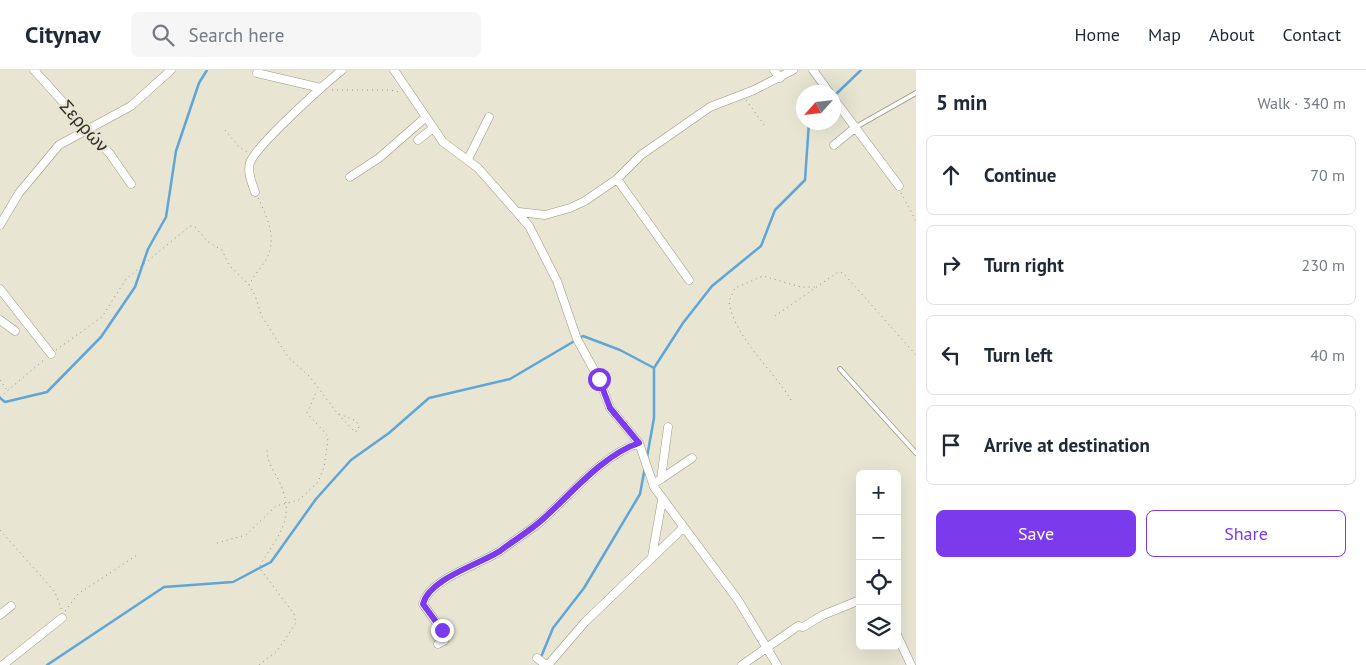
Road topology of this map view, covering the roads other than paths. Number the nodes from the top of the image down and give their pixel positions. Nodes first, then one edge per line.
1 (34, 70) edge
2 (171, 70) edge
3 (342, 70) edge
4 (394, 70) edge
5 (774, 70) edge
6 (793, 70) edge
7 (813, 70) edge
8 (257, 73) dead end
9 (780, 78) junction
10 (824, 85) edge
11 (321, 88) junction
12 (916, 93) edge
13 (841, 107) edge
14 (426, 117) junction
15 (489, 117) dead end
16 (856, 127) junction
17 (87, 128) junction
18 (432, 129) junction
19 (418, 140) dead end
20 (834, 145) dead end
21 (468, 159) junction
22 (350, 177) dead end
23 (617, 179) junction
24 (132, 184) dead end
25 (899, 186) road end
26 (255, 192) road end
27 (520, 212) junction
28 (545, 215) junction
29 (0, 224) edge
30 (529, 226) junction
31 (689, 280) dead end
32 (0, 289) edge
33 (0, 320) edge
34 (14, 331) dead end
35 (51, 354) road end
36 (840, 369) dead end
37 (668, 427) dead end
38 (639, 443) junction
39 (916, 454) edge
40 (692, 458) dead end
41 (661, 479) junction
42 (653, 484) junction
43 (662, 500) junction
44 (683, 528) junction
45 (652, 557) junction
46 (856, 602) edge
47 (11, 606) dead end
48 (0, 615) edge
49 (62, 618) dead end
50 (438, 644) dead end
51 (901, 644) edge
52 (766, 647) junction
53 (537, 658) dead end
54 (3, 665) edge
55 (547, 665) edge
56 (742, 665) edge
57 (777, 665) edge
58 (911, 665) edge

1 - 17 street, Σερρών
2 - 17 street
3 - 11 street
4 - 14 street
5 - 9 street
6 - 9 street
7 - 10 street
8 - 11 street
9 - 23 street
11 - 26 street
12 - 16 lane
13 - 16 street
14 - 18 street
14 - 22 street
15 - 21 street
16 - 20 street
16 - 25 street
17 - 24 street, Σερρών
17 - 29 street
18 - 19 street
18 - 21 street
21 - 27 street
23 - 28 street
23 - 31 street
27 - 28 street
27 - 30 street
28 - 30 street
30 - 38 street
32 - 35 street
33 - 34 street
36 - 39 lane
37 - 41 street
38 - 42 street
38 - 50 street
40 - 41 street
41 - 42 street
42 - 43 street
43 - 44 street
43 - 45 street
44 - 45 street
44 - 52 street
45 - 55 street
46 - 52 street
47 - 48 street
49 - 54 street
51 - 58 street
52 - 56 street
52 - 57 street
53 - 55 street

